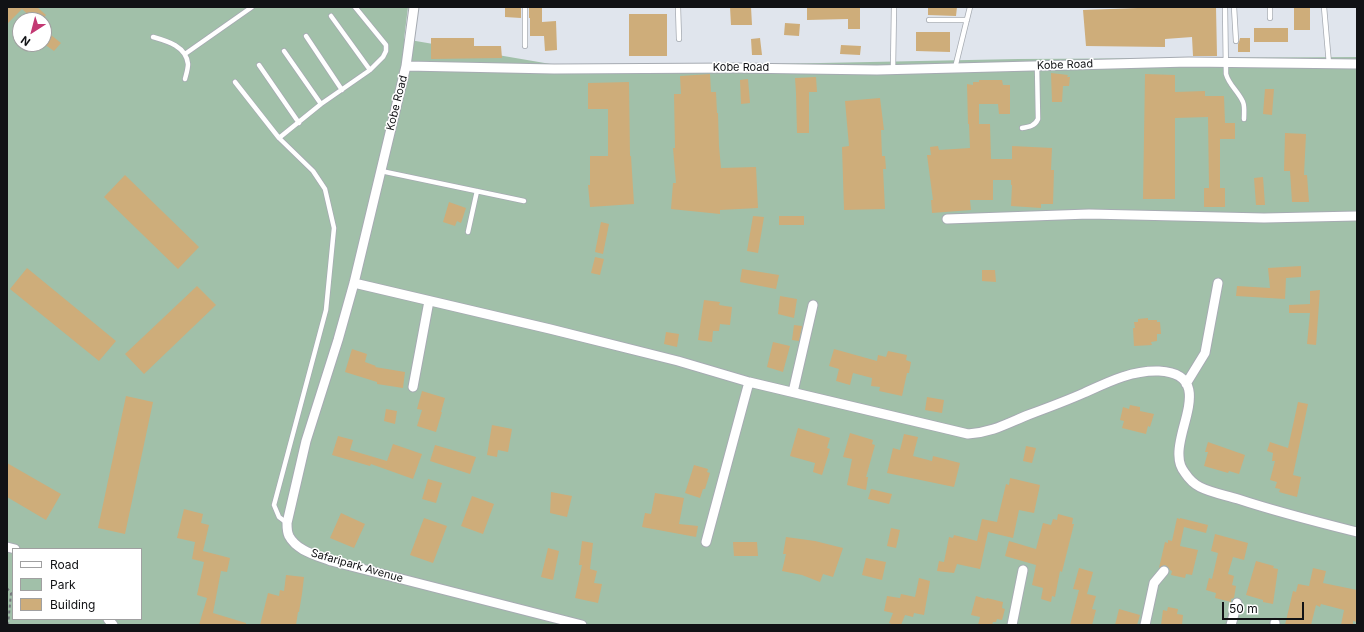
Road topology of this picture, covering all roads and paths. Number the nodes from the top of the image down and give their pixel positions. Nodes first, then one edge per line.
1 (252, 7) edge
2 (355, 7) edge
3 (414, 7) edge
4 (525, 7) edge
5 (678, 7) edge
6 (894, 7) edge
7 (970, 7) edge
8 (1226, 7) edge
9 (1234, 7) edge
10 (1270, 7) edge
11 (1324, 7) edge
12 (331, 16) dead end
13 (1270, 18) dead end
14 (929, 20) dead end
15 (967, 20) junction
16 (306, 36) dead end
17 (153, 37) dead end
18 (679, 39) dead end
19 (1236, 41) dead end
20 (525, 46) dead end
21 (284, 51) dead end
22 (185, 54) junction
23 (1227, 62) junction
24 (1329, 64) junction
25 (1357, 64) edge
26 (259, 65) dead end
27 (1037, 65) junction
28 (406, 66) junction
29 (955, 68) junction
30 (893, 69) junction
31 (370, 70) junction
32 (185, 80) dead end
33 (235, 82) dead end
34 (342, 90) junction
35 (322, 104) junction
36 (1244, 118) dead end
37 (299, 123) junction
38 (1022, 128) dead end
39 (279, 138) junction
40 (381, 171) junction
41 (477, 191) junction
42 (524, 201) dead end
43 (1357, 216) edge
44 (947, 219) dead end
45 (468, 232) dead end
46 (354, 283) junction
47 (1218, 283) dead end
48 (429, 301) junction
49 (813, 306) dead end
50 (749, 382) junction
51 (1186, 384) junction
52 (413, 386) dead end
53 (793, 392) junction
54 (287, 523) junction
55 (1357, 532) edge
56 (706, 542) dead end
57 (1023, 570) dead end
58 (1164, 572) dead end
59 (7, 588) edge
60 (1237, 603) dead end
61 (8, 625) edge
62 (582, 625) edge
63 (1012, 625) edge
64 (1145, 625) edge
65 (1231, 625) edge

1 - 22 lane
2 - 31 lane
3 - 28 street
4 - 20 lane
5 - 18 lane
6 - 30 lane
7 - 15 lane
8 - 23 lane
9 - 19 lane
10 - 13 lane
11 - 24 lane
12 - 31 lane
14 - 15 lane
15 - 29 lane
16 - 34 lane
17 - 22 lane
21 - 35 lane
22 - 32 lane
23 - 24 street, Kobe Road
23 - 27 street, Kobe Road
23 - 36 lane
24 - 25 street, Kobe Road
26 - 37 lane
27 - 29 street, Kobe Road
27 - 38 lane
28 - 30 street, Kobe Road
28 - 40 street, Kobe Road
29 - 30 street, Kobe Road
31 - 34 lane
33 - 39 lane
34 - 35 lane
35 - 37 lane
37 - 39 lane
39 - 54 lane
40 - 41 lane
40 - 46 street, Kobe Road
41 - 42 lane
41 - 45 lane
43 - 44 street
46 - 48 street
46 - 54 street, Kobe Road
47 - 51 street
48 - 50 street
48 - 52 street
49 - 53 street
50 - 53 street
50 - 56 street
51 - 53 street
51 - 55 street
54 - 62 street, Safaripark Avenue
57 - 63 street
58 - 64 street
59 - 61 path
60 - 65 street

